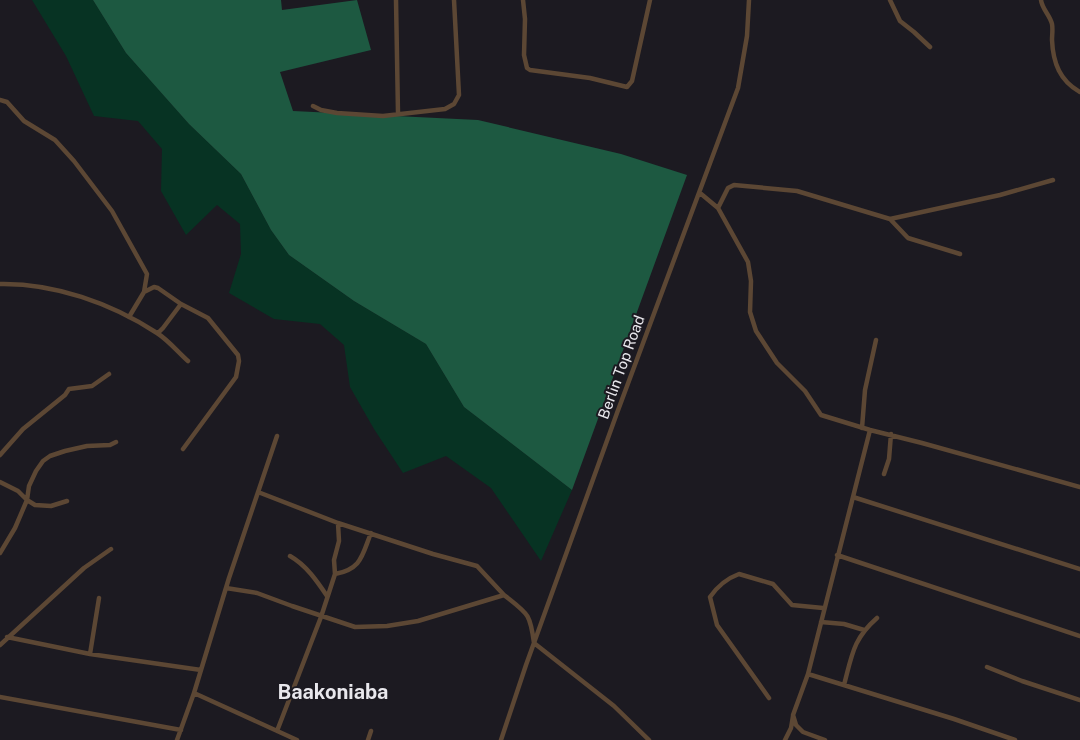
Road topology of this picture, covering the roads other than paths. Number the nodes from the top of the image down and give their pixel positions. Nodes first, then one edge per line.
1 (396, 0) edge
2 (454, 0) edge
3 (523, 0) edge
4 (650, 0) edge
5 (749, 0) edge
6 (890, 0) edge
7 (1040, 0) edge
8 (930, 47) dead end
9 (1080, 92) edge
10 (0, 100) edge
11 (313, 106) dead end
12 (398, 113) junction
13 (1053, 180) dead end
14 (700, 193) junction
15 (718, 208) junction
16 (890, 219) junction
17 (960, 254) dead end
18 (0, 284) edge
19 (144, 292) junction
20 (181, 304) junction
21 (129, 317) junction
22 (158, 333) junction
23 (876, 340) dead end
24 (188, 361) dead end
25 (109, 374) dead end
26 (862, 428) junction
27 (870, 430) junction
28 (891, 434) junction
29 (276, 436) dead end
30 (116, 442) dead end
31 (183, 449) dead end
32 (0, 456) edge
33 (884, 474) dead end
34 (0, 482) edge
35 (1080, 487) edge
36 (258, 492) junction
37 (853, 497) junction
38 (27, 500) junction
39 (67, 501) dead end
40 (338, 523) junction
41 (371, 533) junction
42 (111, 549) dead end
43 (0, 553) edge
44 (838, 555) junction
45 (290, 556) dead end
46 (1080, 568) edge
47 (335, 574) junction
48 (226, 588) junction
49 (327, 596) junction
50 (504, 596) junction
51 (99, 598) dead end
52 (823, 608) junction
53 (321, 616) junction
54 (878, 618) dead end
55 (821, 622) junction
56 (864, 630) junction
57 (1080, 636) edge
58 (8, 637) junction
59 (534, 643) junction
60 (0, 645) edge
61 (90, 654) junction
62 (987, 667) dead end
63 (201, 670) junction
64 (808, 674) junction
65 (844, 685) junction
66 (194, 693) junction
67 (0, 697) edge
68 (769, 698) dead end
69 (1080, 700) edge
70 (793, 715) junction
71 (181, 730) junction
72 (277, 731) junction
73 (371, 731) dead end
74 (178, 740) edge
75 (297, 740) edge
76 (368, 740) edge
77 (501, 740) edge
78 (649, 740) edge
79 (785, 740) edge
80 (825, 740) edge
81 (1016, 740) edge

1 - 12 street
2 - 12 street
3 - 4 street
5 - 14 street, Berlin Top Road
6 - 8 street
7 - 9 street
10 - 19 street
11 - 12 street
13 - 16 street
14 - 15 street
14 - 59 street, Berlin Top Road
15 - 16 street
15 - 26 street
16 - 17 street
18 - 21 street
19 - 20 street
19 - 21 street
20 - 22 street
20 - 31 street
21 - 22 street
22 - 24 street
23 - 26 street
25 - 32 street
26 - 27 street
27 - 28 street
27 - 37 street
28 - 33 street
28 - 35 street
29 - 36 street
30 - 38 street
34 - 38 street
36 - 40 street
36 - 48 street
37 - 44 street
37 - 46 street
38 - 39 street
38 - 43 street
40 - 41 street
40 - 47 street
41 - 47 street
41 - 50 street
42 - 58 street
44 - 52 street
44 - 57 street
45 - 49 street
47 - 49 street
48 - 53 street
48 - 63 street
49 - 53 street
50 - 53 street
50 - 59 street
51 - 61 street
52 - 55 street
52 - 68 street
53 - 72 street
54 - 56 street
55 - 56 street
55 - 64 street
56 - 65 street
58 - 60 street
58 - 61 street
59 - 77 street, Berlin Top Road
59 - 78 street
61 - 63 street
62 - 69 street
63 - 66 street
64 - 65 street
64 - 70 street
65 - 81 street
66 - 71 street
66 - 72 street
67 - 71 street
70 - 79 street
70 - 80 street
71 - 74 street
72 - 75 street
73 - 76 street

